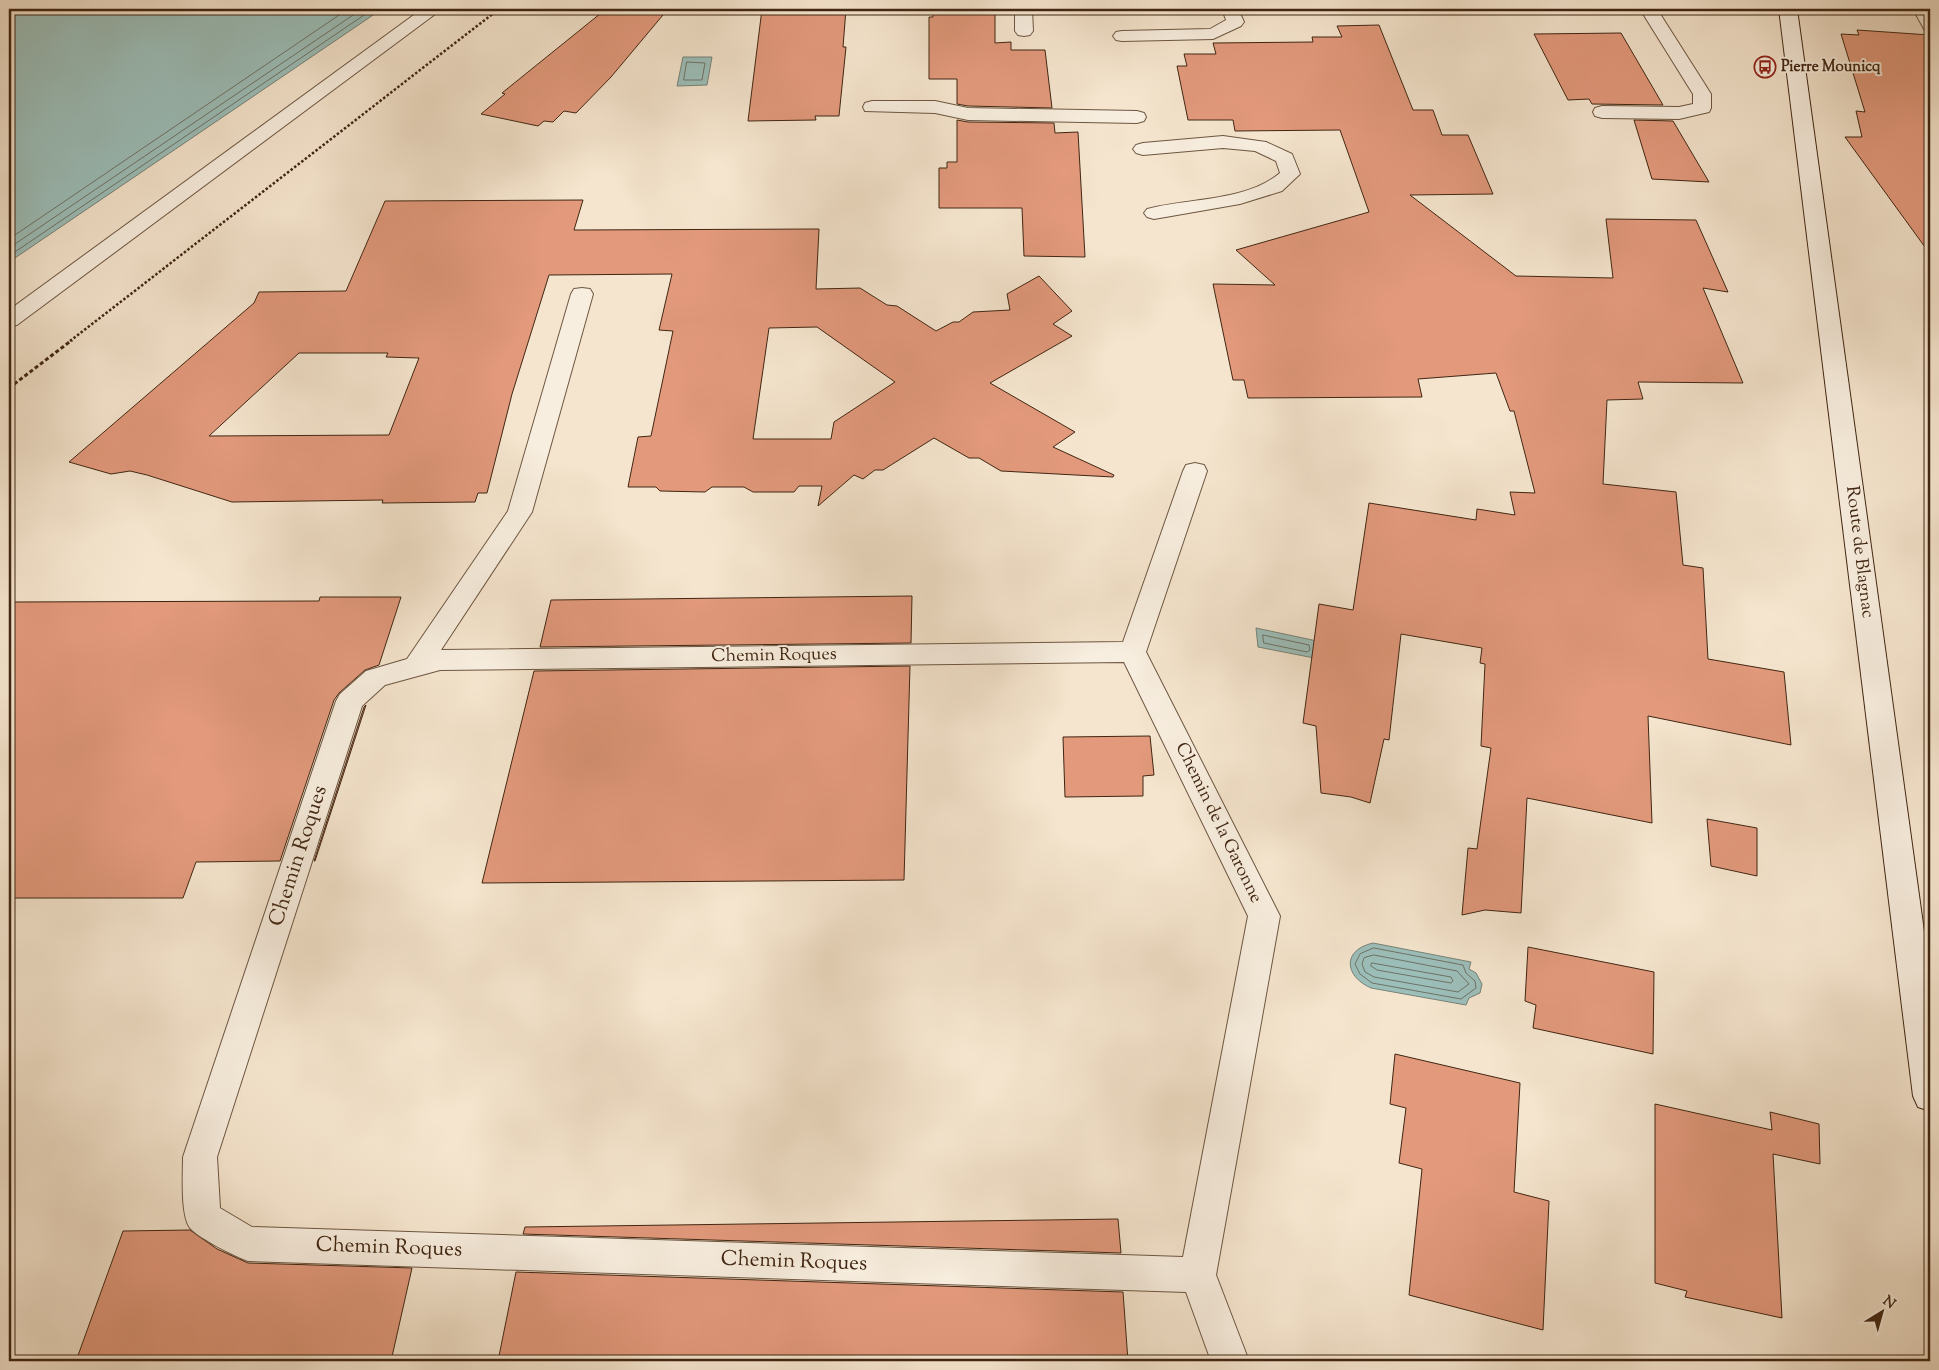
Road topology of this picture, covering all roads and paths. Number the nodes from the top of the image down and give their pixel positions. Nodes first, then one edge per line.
1 (434, 9) edge
2 (499, 9) edge
3 (1023, 9) edge
4 (1230, 9) edge
5 (1648, 9) edge
6 (1788, 9) edge
7 (1921, 9) edge
8 (1930, 26) edge
9 (1024, 31) dead end
10 (1122, 36) dead end
11 (872, 107) dead end
12 (1602, 112) dead end
13 (1137, 118) dead end
14 (1143, 149) dead end
15 (1154, 213) dead end
16 (582, 294) dead end
17 (9, 320) edge
18 (9, 388) edge
19 (1195, 472) dead end
20 (1133, 652) junction
21 (416, 667) junction
22 (1930, 1096) edge
23 (1198, 1275) junction
24 (1230, 1361) edge

1 - 17 street
2 - 18 path
3 - 9 street
4 - 10 street
5 - 12 street
6 - 22 street, Route de Blagnac
7 - 8 street
11 - 13 street
14 - 15 street
16 - 21 street
19 - 20 street
20 - 21 street, Chemin Roques
20 - 23 street, Chemin de la Garonne
21 - 23 street, Chemin Roques
23 - 24 street

